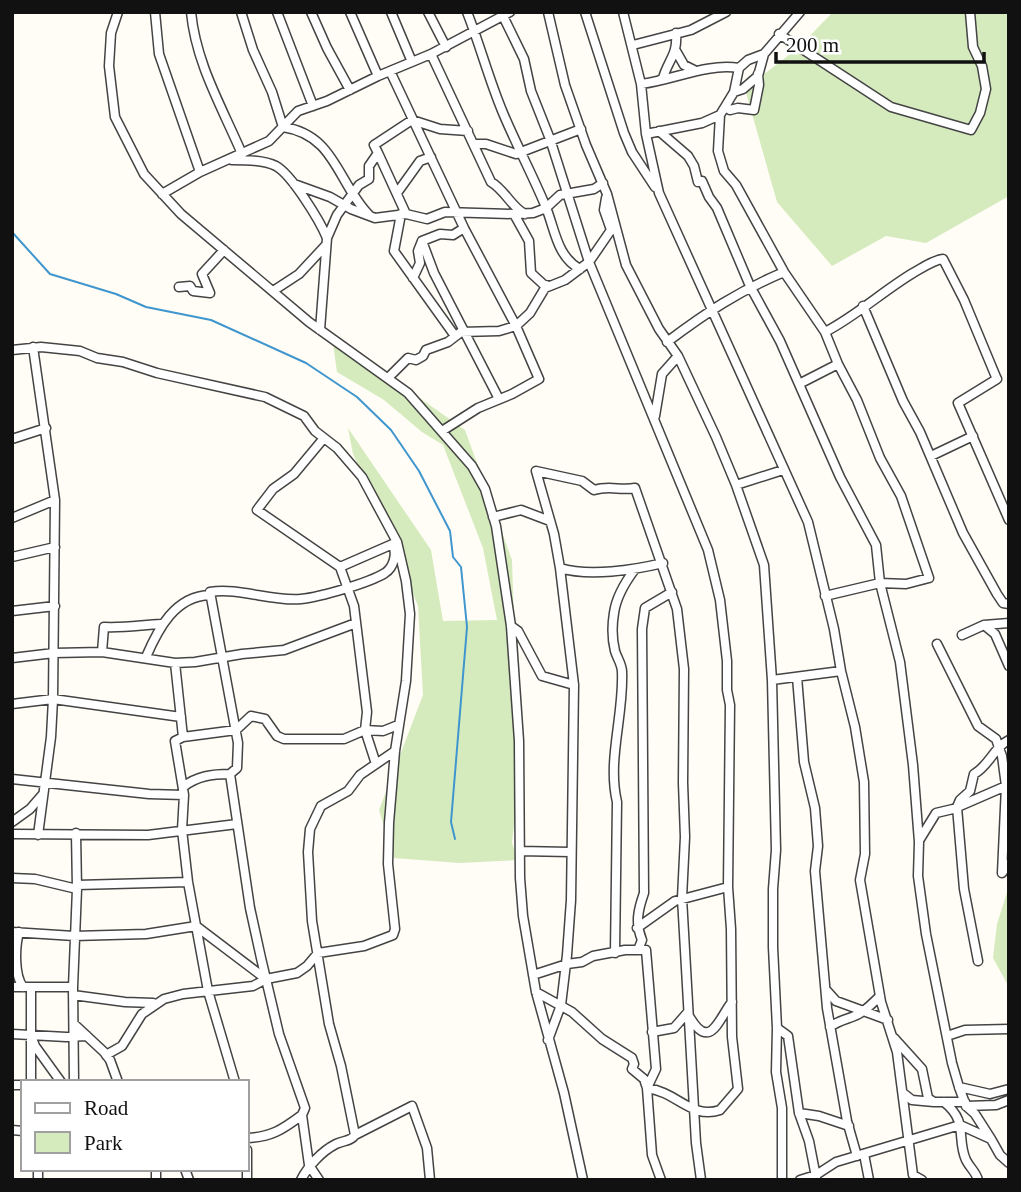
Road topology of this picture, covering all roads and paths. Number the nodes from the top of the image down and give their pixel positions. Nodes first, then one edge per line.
1 (118, 12) edge
2 (155, 12) edge
3 (191, 12) edge
4 (241, 12) edge
5 (277, 12) edge
6 (311, 12) edge
7 (349, 12) edge
8 (391, 12) edge
9 (428, 12) edge
10 (467, 12) edge
11 (548, 12) edge
12 (585, 12) edge
13 (623, 12) edge
14 (726, 12) edge
15 (800, 12) edge
16 (970, 12) edge
17 (507, 13) edge
18 (474, 30) junction
19 (676, 33) junction
20 (779, 34) junction
21 (633, 45) junction
22 (446, 47) junction
23 (676, 51) junction
24 (431, 54) junction
25 (764, 54) junction
26 (411, 62) junction
27 (739, 68) junction
28 (390, 71) junction
29 (696, 71) junction
30 (758, 71) junction
31 (378, 76) junction
32 (659, 82) junction
33 (641, 84) junction
34 (350, 90) junction
35 (734, 92) junction
36 (313, 106) junction
37 (722, 111) junction
38 (412, 120) junction
39 (283, 127) junction
40 (581, 129) junction
41 (468, 131) junction
42 (659, 131) junction
43 (646, 134) junction
44 (550, 139) junction
45 (475, 144) junction
46 (242, 153) junction
47 (378, 153) junction
48 (520, 153) junction
49 (431, 157) junction
50 (227, 160) junction
51 (200, 172) junction
52 (603, 183) junction
53 (294, 184) junction
54 (397, 193) junction
55 (567, 193) junction
56 (659, 193) junction
57 (162, 194) junction
58 (607, 194) junction
59 (354, 195) junction
60 (345, 205) junction
61 (546, 208) junction
62 (457, 213) junction
63 (404, 214) junction
64 (525, 214) junction
65 (513, 215) junction
66 (371, 216) junction
67 (464, 228) junction
68 (422, 241) junction
69 (326, 242) junction
70 (224, 250) junction
71 (589, 262) junction
72 (580, 269) junction
73 (784, 272) junction
74 (413, 278) junction
75 (549, 286) junction
76 (750, 286) junction
77 (179, 287) dead end
78 (273, 291) junction
79 (863, 306) junction
80 (711, 309) junction
81 (516, 326) junction
82 (320, 330) junction
83 (465, 331) junction
84 (825, 332) junction
85 (455, 336) junction
86 (667, 342) junction
87 (33, 347) junction
88 (12, 350) edge
89 (678, 355) junction
90 (838, 364) junction
91 (388, 378) junction
92 (799, 384) junction
93 (499, 400) junction
94 (655, 419) junction
95 (47, 428) junction
96 (442, 431) junction
97 (973, 436) junction
98 (324, 438) junction
99 (12, 439) edge
100 (930, 456) junction
101 (783, 470) junction
102 (736, 485) junction
103 (55, 500) junction
104 (494, 517) junction
105 (12, 518) edge
106 (1009, 520) edge
107 (550, 521) junction
108 (395, 543) junction
109 (55, 547) junction
110 (12, 557) edge
111 (663, 563) junction
112 (340, 567) junction
113 (560, 568) junction
114 (635, 569) junction
115 (880, 583) junction
116 (349, 586) junction
117 (672, 592) junction
118 (210, 595) junction
119 (825, 596) junction
120 (1009, 604) edge
121 (55, 606) junction
122 (12, 611) edge
123 (356, 623) junction
124 (1009, 623) edge
125 (161, 624) junction
126 (984, 625) junction
127 (512, 626) junction
128 (961, 635) dead end
129 (937, 644) dead end
130 (102, 652) junction
131 (54, 653) junction
132 (12, 657) edge
133 (146, 657) junction
134 (221, 658) junction
135 (175, 663) junction
136 (1009, 666) edge
137 (841, 671) junction
138 (797, 677) junction
139 (772, 680) junction
140 (574, 685) junction
141 (53, 699) junction
142 (12, 704) edge
143 (181, 717) junction
144 (398, 725) junction
145 (236, 730) junction
146 (365, 730) junction
147 (183, 737) junction
148 (1009, 740) edge
149 (999, 748) junction
150 (395, 751) junction
151 (376, 764) junction
152 (230, 774) junction
153 (12, 779) edge
154 (44, 782) junction
155 (1006, 786) junction
156 (183, 791) junction
157 (43, 794) junction
158 (957, 807) junction
159 (12, 822) edge
160 (237, 824) junction
161 (182, 830) junction
162 (76, 833) junction
163 (12, 834) edge
164 (38, 835) junction
165 (919, 842) junction
166 (520, 851) junction
167 (570, 852) junction
168 (1009, 863) edge
169 (12, 878) edge
170 (188, 882) junction
171 (77, 887) junction
172 (728, 887) junction
173 (682, 898) junction
174 (196, 926) junction
175 (637, 928) junction
176 (15, 932) edge
177 (74, 936) junction
178 (638, 950) junction
179 (318, 953) junction
180 (615, 953) junction
181 (978, 961) dead end
182 (566, 964) junction
183 (533, 975) junction
184 (266, 979) junction
185 (12, 987) edge
186 (27, 987) junction
187 (73, 991) junction
188 (208, 991) junction
189 (827, 991) junction
190 (536, 992) junction
191 (880, 996) junction
192 (732, 1002) junction
193 (157, 1003) junction
194 (561, 1005) junction
195 (863, 1012) junction
196 (688, 1013) junction
197 (888, 1020) junction
198 (74, 1024) junction
199 (830, 1027) junction
200 (777, 1028) junction
201 (1009, 1029) edge
202 (652, 1032) junction
203 (12, 1034) edge
204 (31, 1034) junction
205 (87, 1036) junction
206 (74, 1037) junction
207 (947, 1037) junction
208 (893, 1038) junction
209 (548, 1040) junction
210 (106, 1055) junction
211 (116, 1079) edge
212 (31, 1080) edge
213 (60, 1080) edge
214 (74, 1080) edge
215 (235, 1080) edge
216 (959, 1087) junction
217 (647, 1088) junction
218 (1009, 1089) edge
219 (903, 1093) junction
220 (1009, 1100) edge
221 (933, 1102) junction
222 (943, 1102) junction
223 (965, 1104) junction
224 (694, 1111) junction
225 (799, 1113) junction
226 (302, 1115) junction
227 (960, 1125) junction
228 (849, 1126) junction
229 (355, 1135) junction
230 (248, 1138) edge
231 (991, 1139) junction
232 (907, 1140) junction
233 (860, 1155) junction
234 (1009, 1163) edge
235 (309, 1165) junction
236 (816, 1177) edge
237 (301, 1180) edge
238 (320, 1180) edge
239 (430, 1180) edge
240 (583, 1180) edge
241 (661, 1180) edge
242 (701, 1180) edge
243 (782, 1180) edge
244 (800, 1180) edge
245 (869, 1180) edge
246 (922, 1180) edge
247 (978, 1180) edge

1 - 57 street
2 - 51 street
3 - 46 street
4 - 39 street
5 - 36 street
6 - 34 street
7 - 31 street
8 - 26 street
9 - 22 street
10 - 18 street
11 - 40 street
12 - 56 street
13 - 21 street
14 - 19 street
15 - 20 street
16 - 20 street
17 - 18 street
17 - 44 street
18 - 22 street
18 - 48 street
19 - 21 street
19 - 23 street
20 - 25 street
21 - 33 street
22 - 24 street
23 - 29 street
23 - 32 street
24 - 26 street
24 - 41 street
25 - 27 street
25 - 30 street
26 - 28 street
27 - 29 street
27 - 35 street
28 - 31 street
28 - 38 street
29 - 32 street
30 - 35 street
30 - 37 street
31 - 34 street
32 - 33 street
33 - 43 street
34 - 36 street
35 - 37 street
36 - 39 street
37 - 42 street
37 - 73 street
38 - 41 street
38 - 47 street
38 - 49 street
39 - 46 street
39 - 59 street
40 - 44 street
40 - 52 street
41 - 45 street
42 - 43 street
42 - 76 street
43 - 56 street
44 - 48 street
44 - 55 street
45 - 48 street
45 - 64 street
46 - 50 street
47 - 54 street
47 - 59 street
48 - 61 street
49 - 54 street
49 - 62 street
50 - 51 street
50 - 53 street
51 - 57 street
52 - 55 street
52 - 58 street
53 - 60 street
53 - 69 street
54 - 63 street
55 - 61 street
55 - 71 street
56 - 80 street
57 - 70 street
58 - 71 street
58 - 86 street
59 - 60 street
59 - 66 street
60 - 66 street
60 - 69 street
61 - 64 street
61 - 72 street
62 - 63 street
62 - 65 street
62 - 67 street
63 - 66 street
63 - 74 street
64 - 65 street
65 - 75 street
67 - 68 street
67 - 81 street
68 - 74 street
68 - 83 street
69 - 78 street
69 - 82 street
70 - 77 street
70 - 78 street
71 - 72 street
71 - 94 street
72 - 75 street
73 - 76 street
73 - 84 street
74 - 85 street
75 - 81 street
76 - 80 street
76 - 92 street
78 - 82 street
79 - 84 street
79 - 97 street
79 - 100 street
80 - 86 street
80 - 101 street
81 - 83 street
81 - 93 street
82 - 91 street
83 - 85 street
83 - 93 street
84 - 90 street
85 - 91 street
86 - 89 street
87 - 88 street
87 - 95 street
87 - 98 street
89 - 94 street
89 - 102 street
90 - 92 street
90 - 115 street
91 - 96 street
92 - 115 street
93 - 96 street
94 - 172 street
95 - 99 street
95 - 103 street
96 - 104 street
97 - 100 street
97 - 106 street
98 - 108 street
98 - 112 street
100 - 120 street
101 - 102 street
101 - 119 street
102 - 139 street
103 - 105 street
103 - 109 street
104 - 107 street
104 - 127 street
107 - 111 street
107 - 113 street
108 - 112 street
108 - 116 street
108 - 144 street
109 - 110 street
109 - 121 street
111 - 114 street
111 - 117 street
112 - 116 street
113 - 114 street
113 - 140 street
114 - 180 street
115 - 119 street
115 - 165 street
116 - 118 street
116 - 123 street
117 - 173 street
117 - 175 street
118 - 125 street
118 - 134 street
119 - 137 street
121 - 122 street
121 - 131 street
123 - 134 street
123 - 146 street
124 - 126 street
125 - 130 street
125 - 133 street
126 - 128 street
126 - 136 street
127 - 140 street
127 - 166 street
129 - 149 street
130 - 131 street
130 - 133 street
131 - 132 street
131 - 141 street
133 - 135 street
134 - 135 street
134 - 145 street
135 - 143 street
137 - 138 street
137 - 191 street
138 - 139 street
138 - 189 street
139 - 200 street
140 - 167 street
141 - 142 street
141 - 143 street
141 - 154 street
143 - 147 street
144 - 146 street
144 - 150 street
145 - 146 street
145 - 147 street
145 - 152 street
146 - 151 street
147 - 156 street
148 - 149 street
149 - 155 street
149 - 158 street
150 - 151 street
150 - 179 street
151 - 179 street
152 - 156 street
152 - 160 street
153 - 154 street
154 - 156 street
154 - 157 street
155 - 158 street
155 - 168 street
156 - 161 street
157 - 159 street
157 - 164 street
158 - 165 street
158 - 181 street
160 - 161 street
160 - 184 street
161 - 162 street
161 - 170 street
162 - 164 street
162 - 171 street
163 - 164 street
165 - 207 street
166 - 167 street
166 - 183 street
167 - 182 street
169 - 171 street
170 - 171 street
170 - 174 street
171 - 177 street
172 - 173 street
172 - 192 street
173 - 175 street
173 - 196 street
174 - 177 street
174 - 184 street
174 - 188 street
175 - 178 street
176 - 177 street
176 - 186 street
177 - 187 street
178 - 180 street
178 - 202 street
179 - 184 street
179 - 229 street
180 - 182 street
182 - 183 street
182 - 194 street
183 - 190 street
184 - 188 street
184 - 226 street
185 - 186 street
186 - 187 street
186 - 204 street
187 - 193 street
187 - 198 street
188 - 193 street
188 - 215 street
189 - 195 street
189 - 199 street
190 - 194 street
190 - 209 street
191 - 195 street
191 - 197 street
192 - 196 street
192 - 224 street
193 - 210 street
194 - 209 street
194 - 217 street
195 - 197 street
195 - 199 street
196 - 202 street
196 - 224 street
197 - 208 street
198 - 205 street
198 - 206 street
199 - 228 street
200 - 225 street
200 - 243 street
201 - 207 street
202 - 217 street
203 - 204 street
204 - 206 street
204 - 212 street
204 - 213 street
205 - 206 street
205 - 210 street
206 - 214 street
207 - 216 street
208 - 219 street
208 - 221 street
209 - 240 street
210 - 211 street
216 - 218 street
216 - 223 street
217 - 224 street
217 - 241 street
219 - 221 street
219 - 232 street
220 - 223 street
221 - 222 street
222 - 223 street
222 - 227 street
223 - 231 street
224 - 242 street
225 - 228 street
225 - 236 street
226 - 230 street
226 - 235 street
227 - 231 street
227 - 232 street
227 - 247 street
228 - 233 street
229 - 235 street
229 - 239 street
231 - 234 street
232 - 233 street
232 - 246 street
233 - 236 street
233 - 245 street
235 - 237 street
235 - 238 street
236 - 244 street

